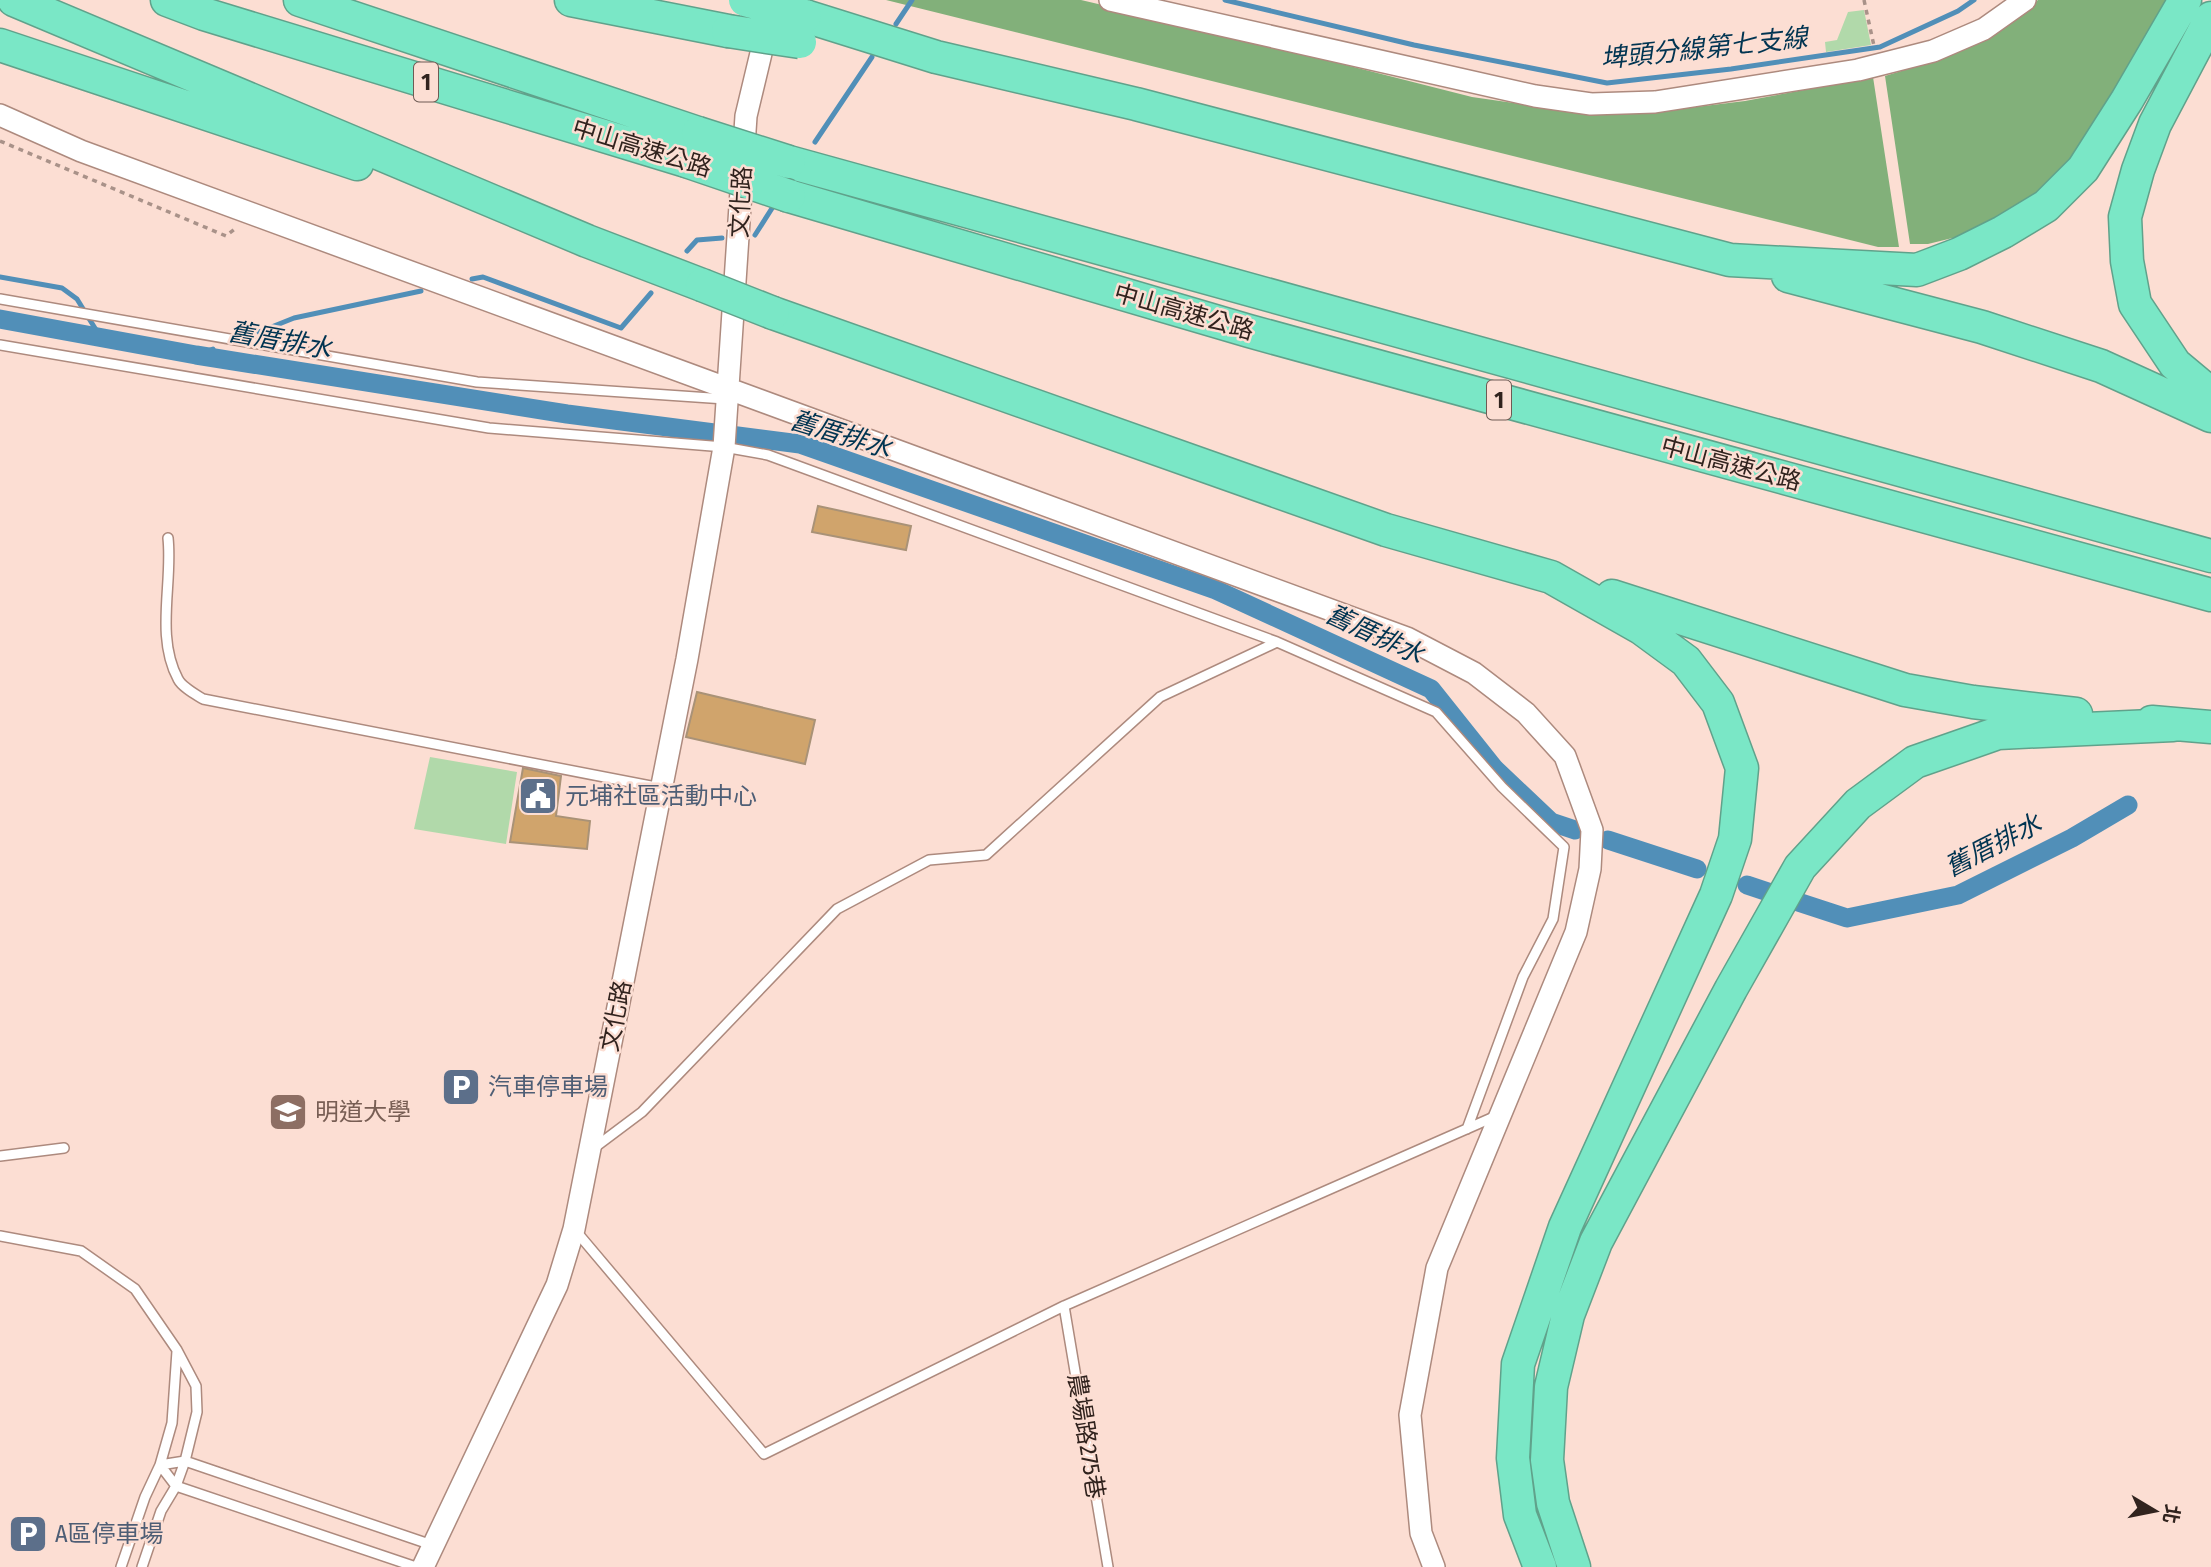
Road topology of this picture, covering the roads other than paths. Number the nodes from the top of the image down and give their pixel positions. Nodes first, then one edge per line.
1 (14, 0) edge
2 (167, 0) edge
3 (300, 0) edge
4 (571, 0) edge
5 (745, 0) edge
6 (774, 0) edge
7 (1110, 0) edge
8 (2025, 0) edge
9 (2185, 0) edge
10 (2211, 18) edge
11 (802, 29) junction
12 (0, 45) edge
13 (0, 115) edge
14 (692, 147) junction
15 (587, 241) junction
16 (1730, 260) junction
17 (0, 299) edge
18 (0, 345) edge
19 (2211, 394) edge
20 (728, 399) junction
21 (2211, 416) edge
22 (724, 443) junction
23 (168, 538) dead end
24 (2211, 556) edge
25 (1551, 577) junction
26 (2211, 595) edge
27 (1277, 642) junction
28 (2173, 725) junction
29 (2211, 727) edge
30 (661, 788) junction
31 (1502, 1114) junction
32 (1467, 1129) junction
33 (64, 1148) dead end
34 (590, 1151) junction
35 (0, 1156) edge
36 (574, 1229) junction
37 (0, 1236) edge
38 (1064, 1306) junction
39 (177, 1350) junction
40 (185, 1461) junction
41 (160, 1465) junction
42 (176, 1486) junction
43 (432, 1545) junction
44 (121, 1567) edge
45 (142, 1567) edge
46 (416, 1567) edge
47 (423, 1567) edge
48 (1108, 1567) edge
49 (1434, 1567) edge
50 (1540, 1567) edge
51 (1574, 1567) edge

1 - 15 highway
2 - 14 highway, 中山高速公路 / 1
3 - 14 highway, 中山高速公路 / 1
4 - 11 highway, bridge
5 - 11 highway, bridge
6 - 20 street, 文化路
7 - 8 street
9 - 16 highway
10 - 19 highway
11 - 16 highway
12 - 15 highway
13 - 20 street
14 - 24 highway, 中山高速公路 / 1, bridge
14 - 26 highway, 中山高速公路 / 1, bridge
15 - 25 highway, bridge
16 - 21 highway
17 - 20 lane
18 - 22 lane
20 - 22 street, 文化路
20 - 31 street
22 - 27 lane
22 - 30 street, 文化路
23 - 30 lane
25 - 28 highway
25 - 50 highway
27 - 32 lane
27 - 34 lane
28 - 29 highway
28 - 51 highway
30 - 34 street, 文化路
31 - 32 lane
31 - 49 street
32 - 38 lane
33 - 35 lane
34 - 36 street, 文化路
36 - 38 lane
36 - 43 street, 文化路
37 - 39 lane
38 - 48 lane, 農場路275巷
39 - 40 lane
39 - 41 lane
40 - 41 lane
40 - 42 lane
40 - 43 lane
41 - 42 lane
41 - 44 lane
42 - 45 lane
42 - 46 lane
43 - 47 street, 文化路

